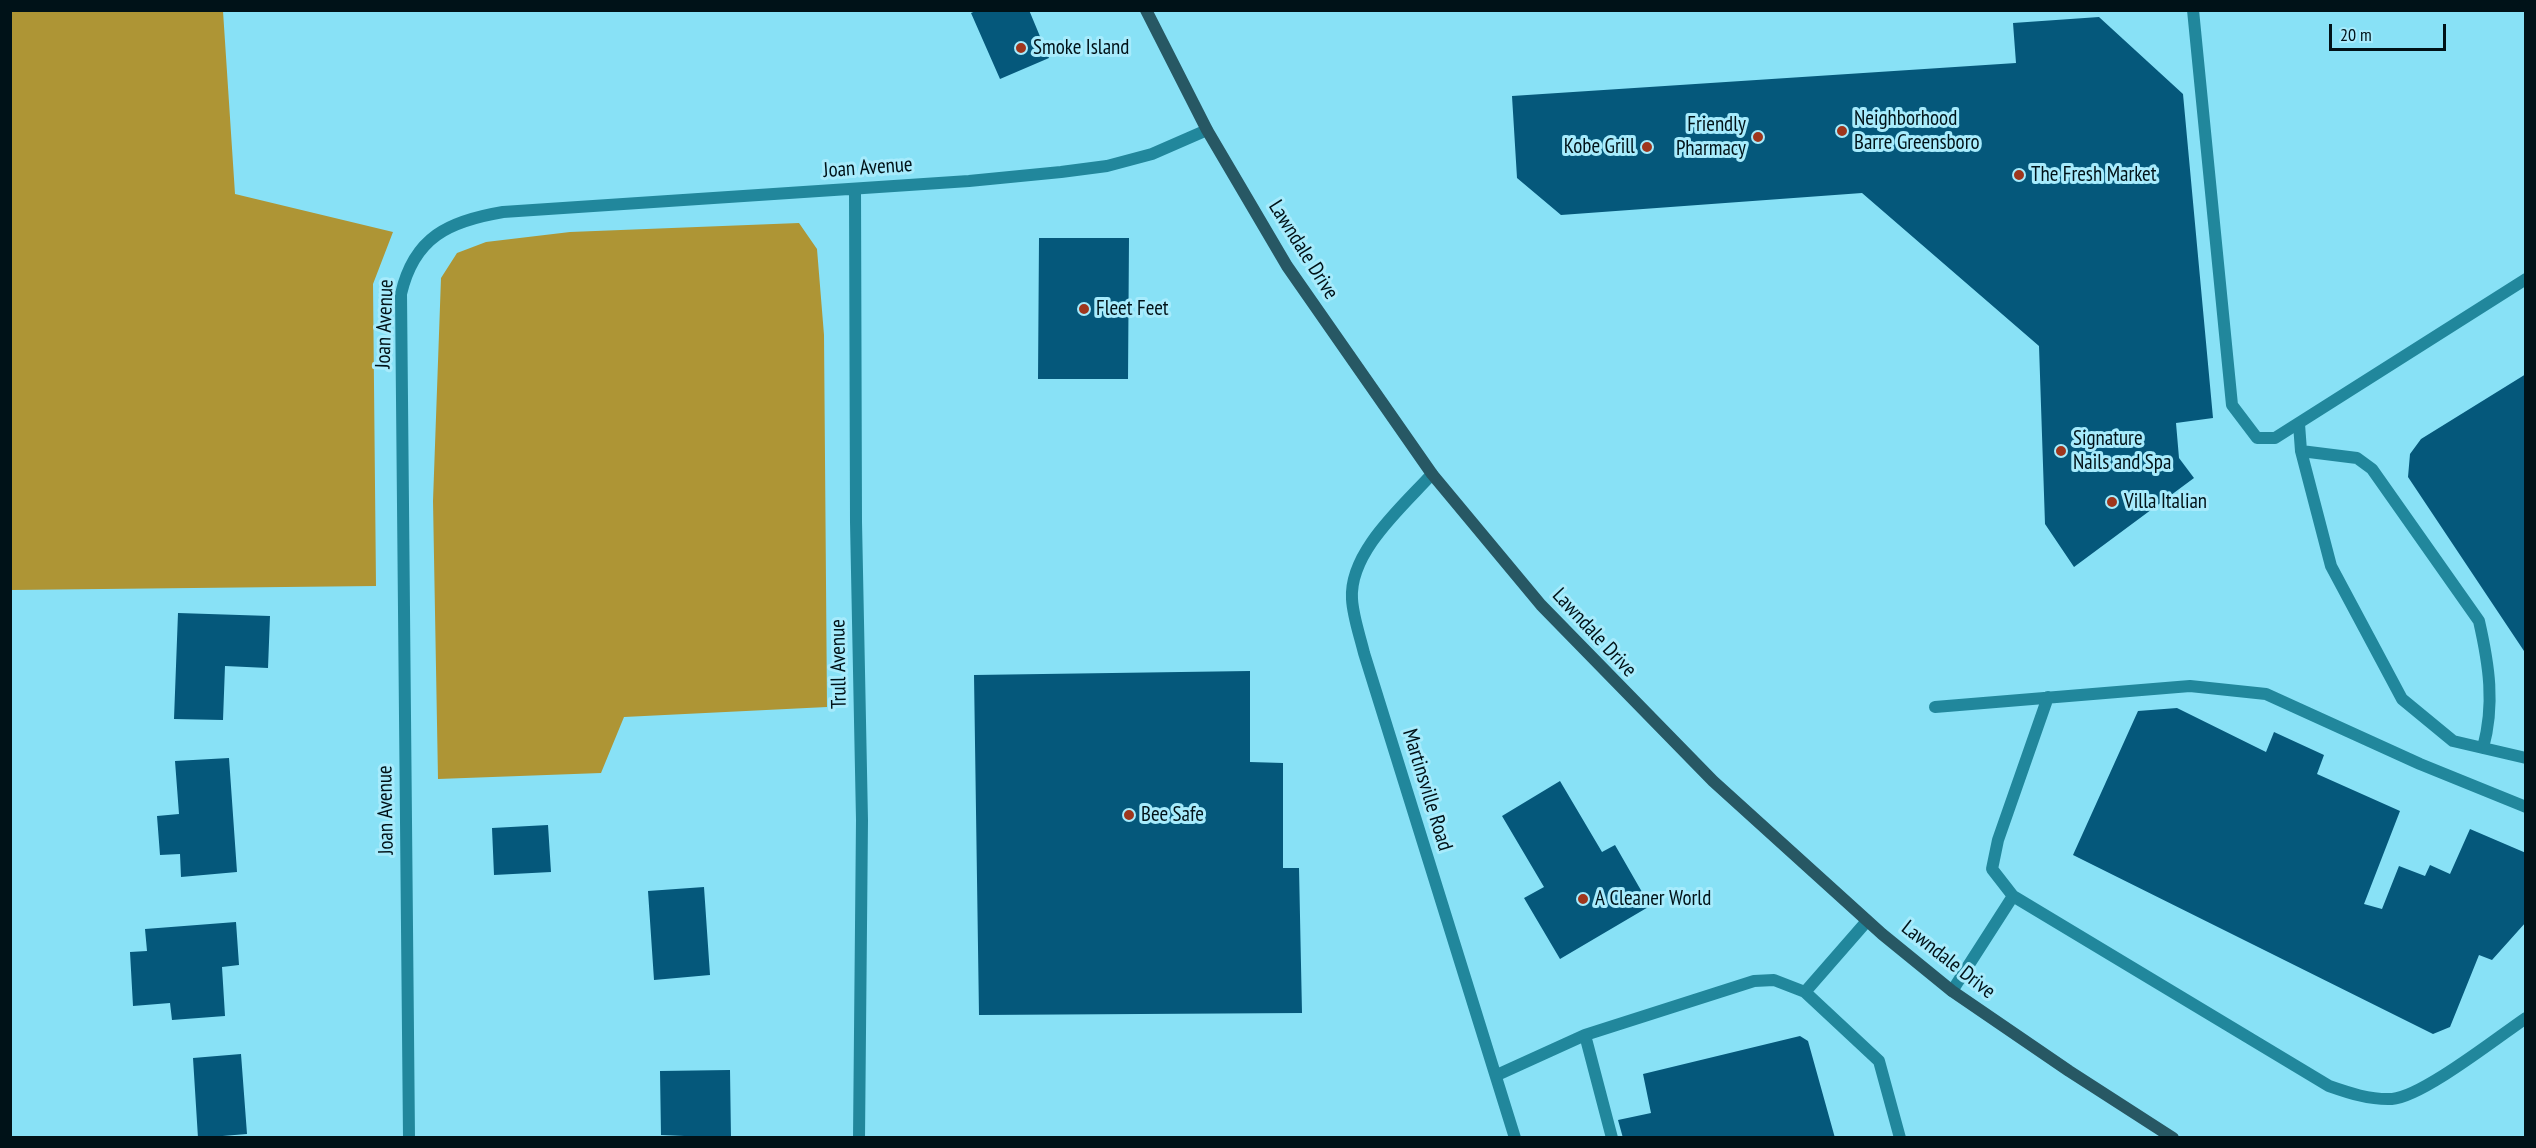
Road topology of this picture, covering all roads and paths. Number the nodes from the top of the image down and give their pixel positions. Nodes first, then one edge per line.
1 (1146, 10) edge
2 (2193, 10) edge
3 (1207, 130) junction
4 (855, 189) junction
5 (2526, 279) edge
6 (2299, 423) junction
7 (2301, 451) junction
8 (1432, 474) junction
9 (2048, 697) junction
10 (1935, 706) dead end
11 (2483, 748) junction
12 (2526, 758) edge
13 (2526, 807) edge
14 (2013, 896) junction
15 (1867, 921) junction
16 (1952, 991) junction
17 (1805, 992) junction
18 (2526, 1018) edge
19 (1585, 1035) junction
20 (1497, 1075) junction
21 (409, 1137) edge
22 (859, 1137) edge
23 (1515, 1137) edge
24 (1612, 1137) edge
25 (1900, 1137) edge
26 (2173, 1137) edge

1 - 3 main road, Lawndale Drive
2 - 6 street
3 - 4 street, Joan Avenue
3 - 8 main road, Lawndale Drive
4 - 21 street, Joan Avenue
4 - 22 street, Trull Avenue
5 - 6 street
6 - 7 street
7 - 11 street
7 - 11 street
8 - 15 main road, Lawndale Drive
8 - 20 street, Martinsville Road
9 - 10 street
9 - 13 street
9 - 14 street
11 - 12 street
14 - 16 street
14 - 18 street
15 - 16 main road, Lawndale Drive
15 - 17 street
16 - 26 main road, Lawndale Drive
17 - 19 street
17 - 25 street
19 - 20 street
19 - 24 street
20 - 23 street, Martinsville Road

